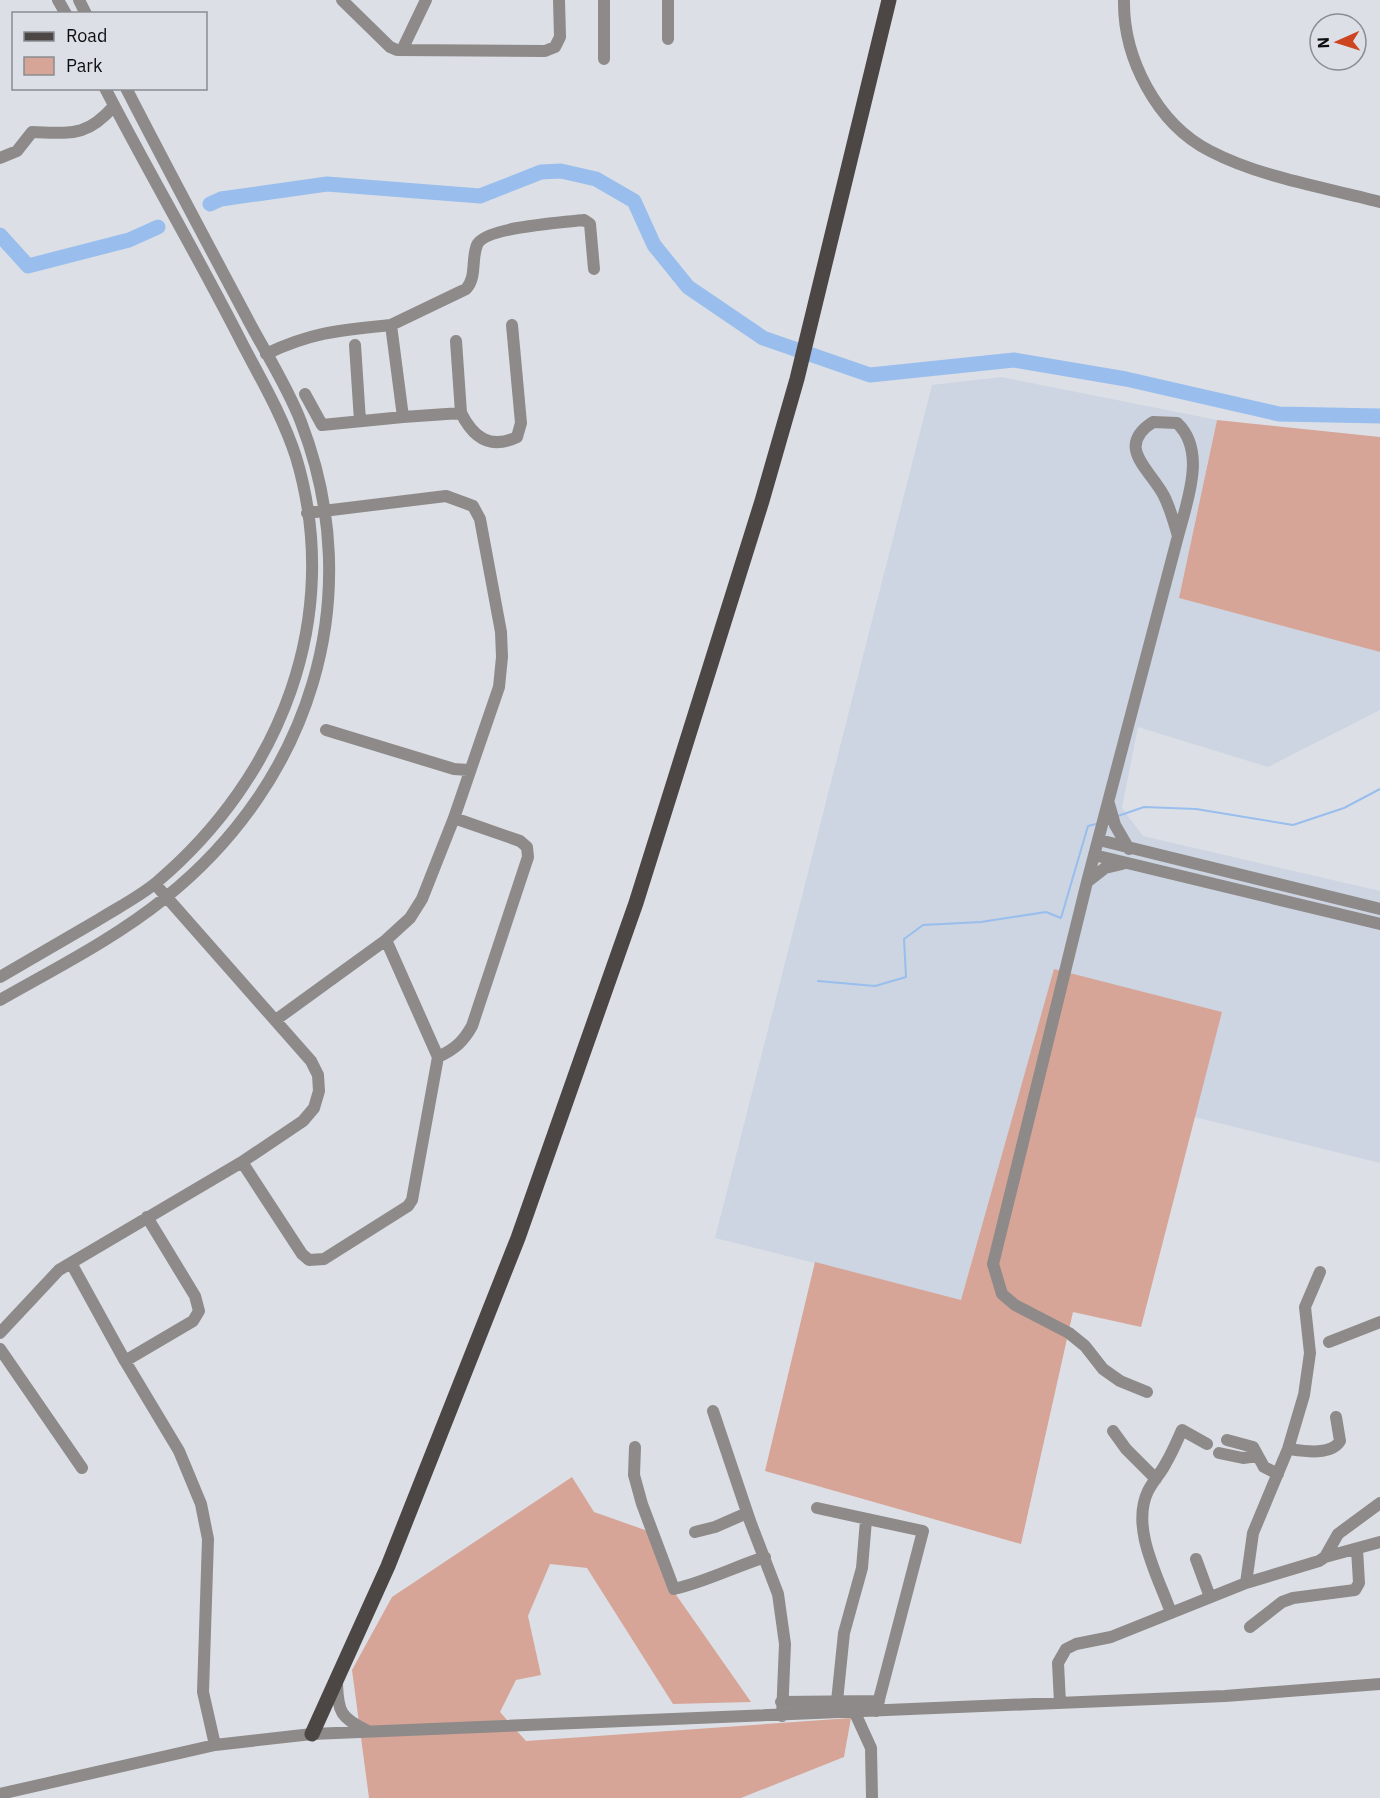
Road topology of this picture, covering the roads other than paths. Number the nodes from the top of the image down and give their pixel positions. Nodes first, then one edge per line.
1 (342, 0) edge
2 (426, 0) edge
3 (560, 0) edge
4 (604, 0) edge
5 (668, 0) edge
6 (889, 0) edge
7 (1124, 0) edge
8 (668, 39) dead end
9 (402, 50) junction
10 (604, 59) dead end
11 (106, 90) edge
12 (127, 90) edge
13 (114, 106) junction
14 (0, 158) edge
15 (1380, 202) edge
16 (594, 268) dead end
17 (391, 325) junction
18 (512, 326) dead end
19 (456, 341) dead end
20 (355, 345) dead end
21 (266, 354) junction
22 (305, 394) dead end
23 (461, 413) junction
24 (403, 417) junction
25 (360, 421) junction
26 (324, 511) junction
27 (306, 513) junction
28 (1178, 536) junction
29 (326, 730) dead end
30 (468, 770) junction
31 (1109, 803) junction
32 (454, 818) junction
33 (1099, 840) junction
34 (1129, 849) junction
35 (1094, 855) junction
36 (1126, 863) junction
37 (1087, 882) junction
38 (155, 884) junction
39 (166, 898) junction
40 (1380, 909) edge
41 (1380, 924) edge
42 (386, 939) junction
43 (0, 977) edge
44 (0, 1000) edge
45 (277, 1019) junction
46 (438, 1057) junction
47 (242, 1162) junction
48 (147, 1217) junction
49 (71, 1263) junction
50 (1320, 1272) dead end
51 (1380, 1322) edge
52 (0, 1333) edge
53 (1329, 1342) dead end
54 (0, 1349) edge
55 (125, 1361) junction
56 (1147, 1392) dead end
57 (713, 1411) dead end
58 (1336, 1417) dead end
59 (1113, 1431) dead end
60 (1227, 1440) dead end
61 (1207, 1444) dead end
62 (635, 1447) dead end
63 (1288, 1449) junction
64 (1218, 1453) dead end
65 (1258, 1456) junction
66 (82, 1468) dead end
67 (1278, 1474) junction
68 (1156, 1479) junction
69 (1380, 1503) edge
70 (817, 1508) dead end
71 (747, 1513) junction
72 (866, 1520) junction
73 (695, 1532) dead end
74 (1380, 1542) edge
75 (1357, 1549) junction
76 (765, 1557) junction
77 (1325, 1557) junction
78 (1196, 1559) dead end
79 (1246, 1583) junction
80 (1210, 1597) junction
81 (1171, 1613) junction
82 (1250, 1627) dead end
83 (337, 1684) junction
84 (1380, 1684) edge
85 (782, 1702) junction
86 (1060, 1703) junction
87 (878, 1706) junction
88 (847, 1707) junction
89 (782, 1716) junction
90 (368, 1731) junction
91 (312, 1734) junction
92 (215, 1744) junction
93 (0, 1794) edge
94 (873, 1798) edge

1 - 9 street
2 - 9 street
3 - 9 street
4 - 10 street
5 - 8 street
6 - 83 main road
7 - 15 street
11 - 13 street
12 - 21 street
13 - 14 street
13 - 27 street
16 - 17 street
17 - 21 street
17 - 24 street
18 - 23 street
19 - 23 street
20 - 25 street
21 - 26 street
22 - 25 street
23 - 24 street
24 - 25 street
26 - 27 street
26 - 30 street
26 - 39 street
27 - 38 street
28 - 28 street
28 - 31 street
29 - 30 street
30 - 32 street
31 - 33 street
31 - 34 street
32 - 42 street
32 - 46 street
33 - 34 street
33 - 35 street
34 - 40 street
35 - 36 street
35 - 37 street
36 - 37 street
36 - 41 street
37 - 56 street
38 - 39 street
38 - 43 street
39 - 44 street
39 - 45 street
42 - 45 street
42 - 46 street
45 - 47 street
46 - 47 street
47 - 48 street
48 - 49 street
48 - 55 street
49 - 52 street
49 - 55 street
50 - 63 street
51 - 53 street
54 - 66 street
55 - 92 street
57 - 71 street
58 - 63 street
59 - 68 street
60 - 65 street
61 - 68 street
62 - 76 street
63 - 67 street
64 - 65 street
65 - 67 street
67 - 79 street
68 - 81 street
69 - 77 street
70 - 72 street
71 - 73 street
71 - 76 street
72 - 87 street
72 - 88 street
74 - 75 street
75 - 77 street
75 - 82 street
76 - 85 street
77 - 79 street
78 - 80 street
79 - 80 street
80 - 81 street
81 - 86 street
83 - 90 street
83 - 91 main road
84 - 86 street
85 - 88 street
85 - 89 street
86 - 87 street
87 - 88 street
88 - 89 street
88 - 94 street
89 - 90 street
90 - 91 street
91 - 92 street
92 - 93 street

